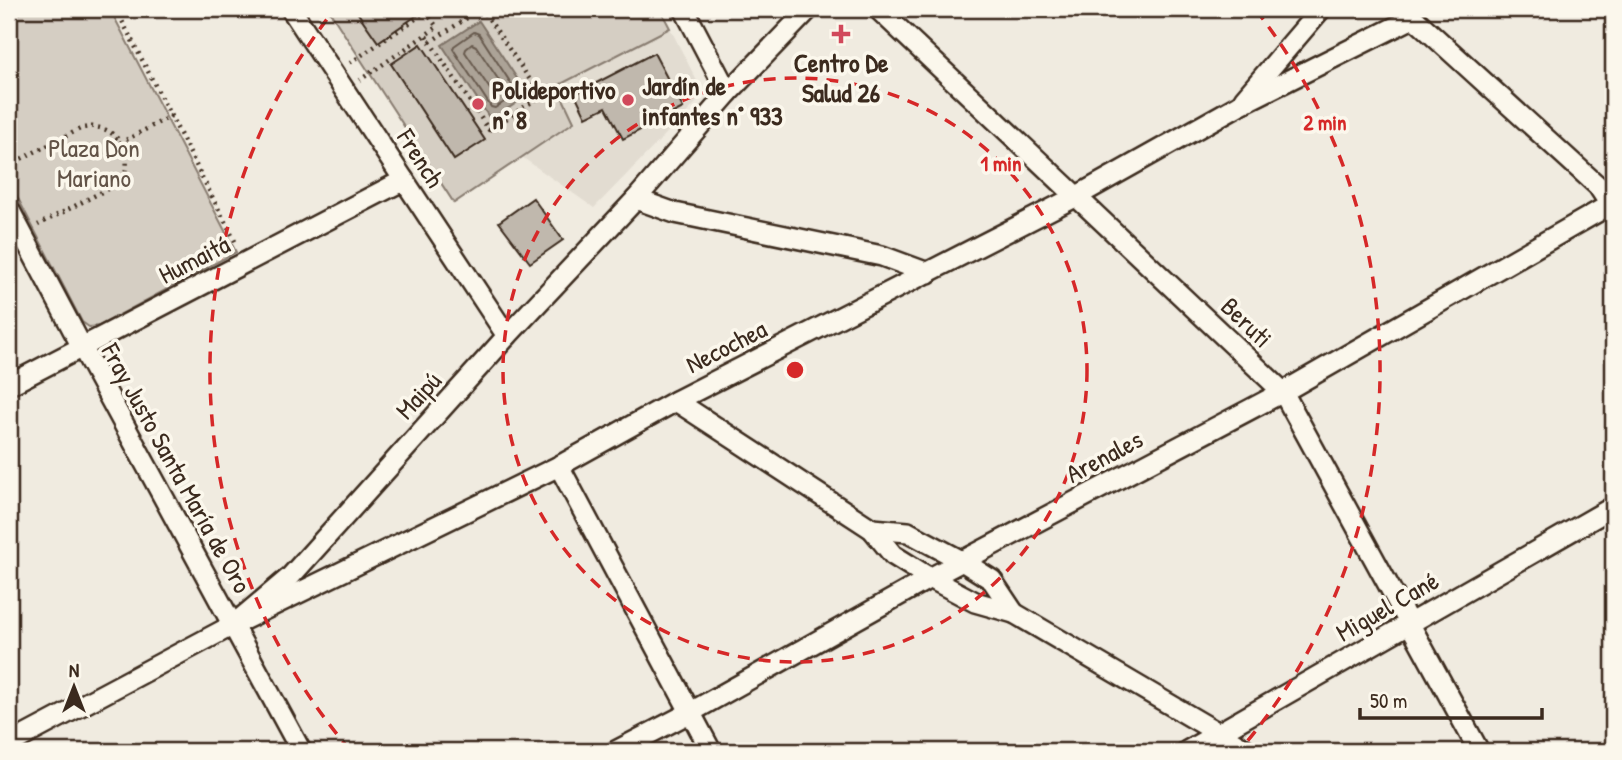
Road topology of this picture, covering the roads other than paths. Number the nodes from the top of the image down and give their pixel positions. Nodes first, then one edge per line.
1 (291, 9) edge
2 (684, 9) edge
3 (810, 9) edge
4 (878, 9) edge
5 (1321, 9) edge
6 (1408, 13) edge
7 (727, 93) junction
8 (1239, 105) junction
9 (404, 180) junction
10 (1077, 196) junction
11 (636, 199) junction
12 (1613, 206) edge
13 (9, 209) edge
14 (928, 273) junction
15 (507, 336) junction
16 (82, 347) junction
17 (9, 385) edge
18 (1283, 392) junction
19 (677, 401) junction
20 (559, 466) junction
21 (1613, 507) edge
22 (872, 529) junction
23 (962, 561) junction
24 (930, 578) junction
25 (1014, 613) junction
26 (1409, 624) junction
27 (233, 625) junction
28 (691, 712) junction
29 (1218, 733) junction
30 (9, 744) edge
31 (301, 751) edge
32 (616, 751) edge
33 (711, 751) edge
34 (1187, 751) edge
35 (1249, 751) edge
36 (1479, 751) edge

1 - 9 street, French
2 - 7 street
3 - 7 street, Maipú
4 - 10 street, Beruti
5 - 8 street, Necochea
6 - 8 street, Necochea
6 - 12 street
7 - 11 street, Maipú
8 - 10 street, Necochea
9 - 15 street, French
9 - 16 street, Humaitá
10 - 14 street, Necochea
10 - 18 street, Beruti
11 - 14 street
11 - 15 street, Maipú
12 - 18 street, Arenales
13 - 16 street, Fray Justo Santa María de Oro
14 - 19 street, Necochea
15 - 27 street, Maipú
16 - 17 street, Humaitá
16 - 27 street, Fray Justo Santa María de Oro
18 - 23 street, Arenales
18 - 26 street, Beruti
19 - 20 street, Necochea
19 - 22 street
20 - 27 street, Necochea
20 - 28 street
21 - 26 street, Miguel Cané
22 - 23 street
22 - 24 street
23 - 24 street, Arenales
23 - 25 street
24 - 25 street
24 - 28 street, Arenales
25 - 29 street
26 - 29 street, Miguel Cané
26 - 36 street, Beruti
27 - 30 street, Maipú
27 - 31 street, Fray Justo Santa María de Oro
28 - 32 street, Arenales
28 - 33 street
29 - 34 street, Miguel Cané
29 - 35 street

